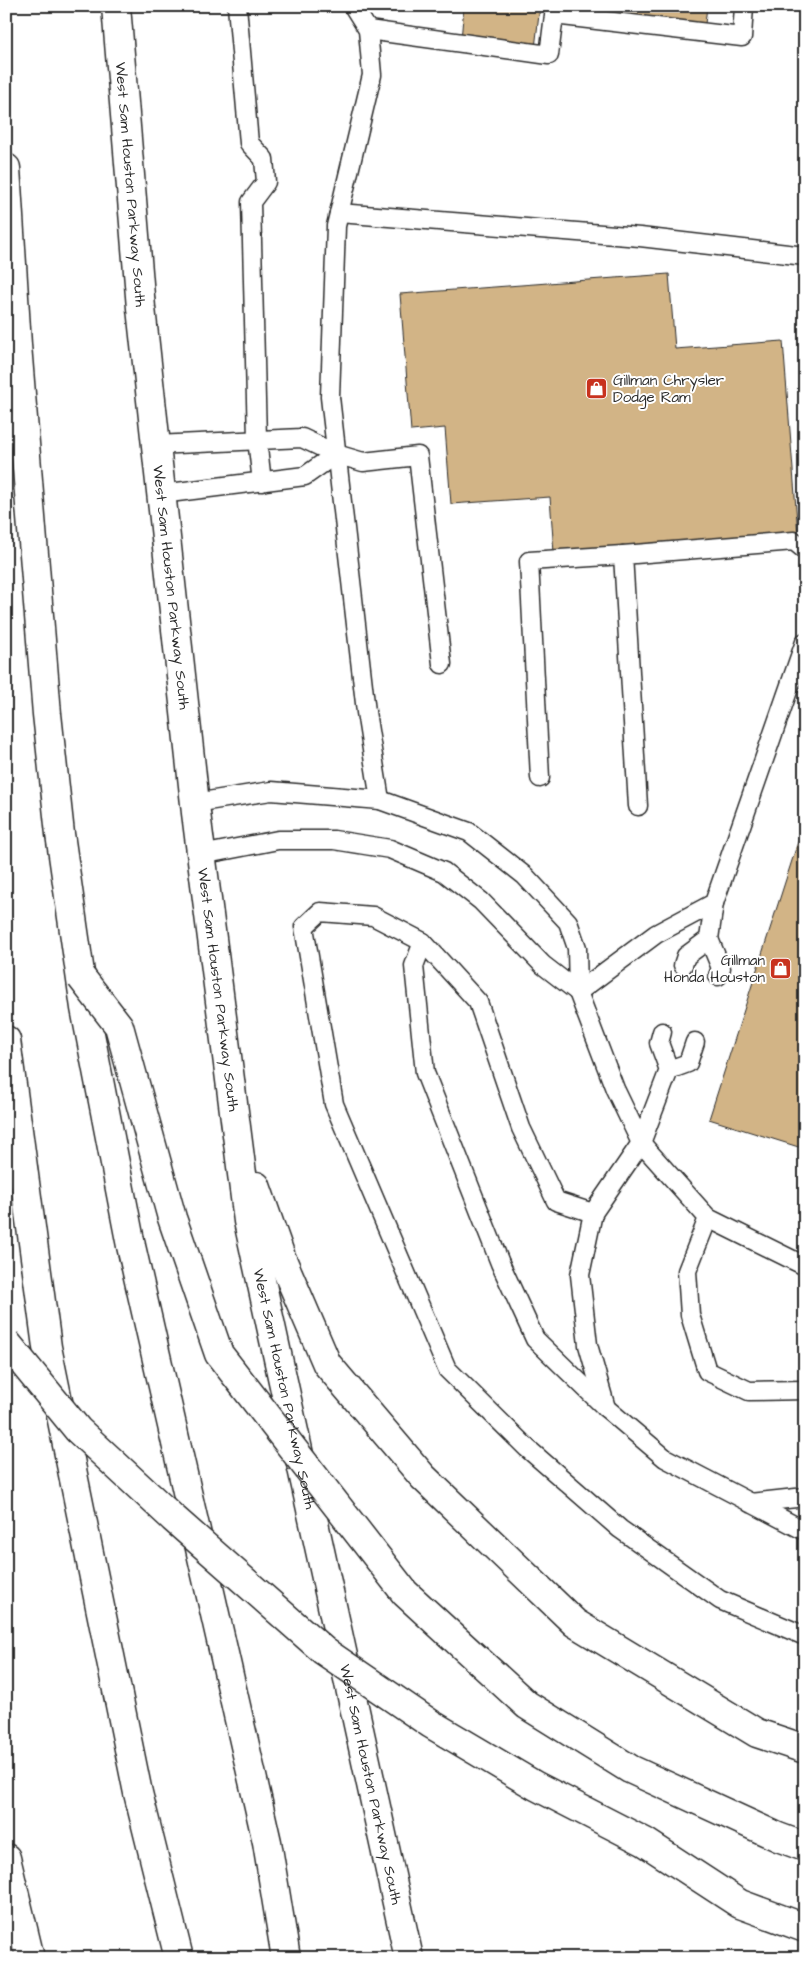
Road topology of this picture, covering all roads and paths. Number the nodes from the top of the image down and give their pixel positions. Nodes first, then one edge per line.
1 (116, 6) edge
2 (237, 6) edge
3 (353, 6) edge
4 (744, 6) edge
5 (368, 30) junction
6 (6, 168) edge
7 (339, 213) junction
8 (805, 256) edge
9 (257, 439) junction
10 (156, 445) junction
11 (336, 454) junction
12 (262, 482) junction
13 (161, 494) junction
14 (805, 550) edge
15 (623, 555) junction
16 (805, 642) edge
17 (442, 664) dead end
18 (540, 778) dead end
19 (380, 800) junction
20 (195, 803) junction
21 (638, 806) dead end
22 (201, 855) junction
23 (714, 903) junction
24 (709, 939) junction
25 (423, 942) junction
26 (683, 965) dead end
27 (718, 976) dead end
28 (81, 977) junction
29 (578, 992) junction
30 (662, 1032) dead end
31 (6, 1040) edge
32 (695, 1042) dead end
33 (669, 1070) junction
34 (239, 1137) junction
35 (641, 1143) junction
36 (592, 1213) junction
37 (708, 1218) junction
38 (805, 1266) edge
39 (6, 1342) edge
40 (805, 1390) edge
41 (606, 1408) junction
42 (805, 1498) edge
43 (750, 1503) junction
44 (805, 1531) edge
45 (805, 1636) edge
46 (805, 1749) edge
47 (805, 1846) edge
48 (6, 1858) edge
49 (805, 1928) edge
50 (30, 1958) edge
51 (178, 1958) edge
52 (286, 1958) edge
53 (409, 1958) edge

1 - 10 main road, West Sam Houston Parkway South
2 - 9 lane
3 - 5 lane
4 - 5 lane
5 - 7 lane
6 - 28 main road
7 - 8 lane
7 - 11 lane
9 - 10 lane
9 - 11 lane
9 - 12 lane
10 - 13 main road, West Sam Houston Parkway South
11 - 12 lane
11 - 17 lane
11 - 19 lane
12 - 13 lane
13 - 20 main road, West Sam Houston Parkway South
14 - 15 lane
15 - 18 lane
15 - 21 lane
16 - 23 lane
19 - 20 lane
19 - 29 lane
20 - 22 main road, West Sam Houston Parkway South
22 - 29 lane
22 - 34 main road, West Sam Houston Parkway South
23 - 24 lane
23 - 29 lane
24 - 26 lane
24 - 27 lane
25 - 36 lane
25 - 41 lane
25 - 45 lane
28 - 47 main road, bridge
28 - 52 main road, bridge
29 - 35 lane
30 - 33 lane
31 - 51 main road, bridge
32 - 33 lane
33 - 35 lane
34 - 46 main road
34 - 53 main road, West Sam Houston Parkway South
35 - 36 lane
35 - 37 lane
36 - 41 lane
37 - 38 lane
37 - 40 lane
39 - 49 main road, bridge
41 - 43 lane
42 - 43 lane
43 - 44 lane
48 - 50 main road

